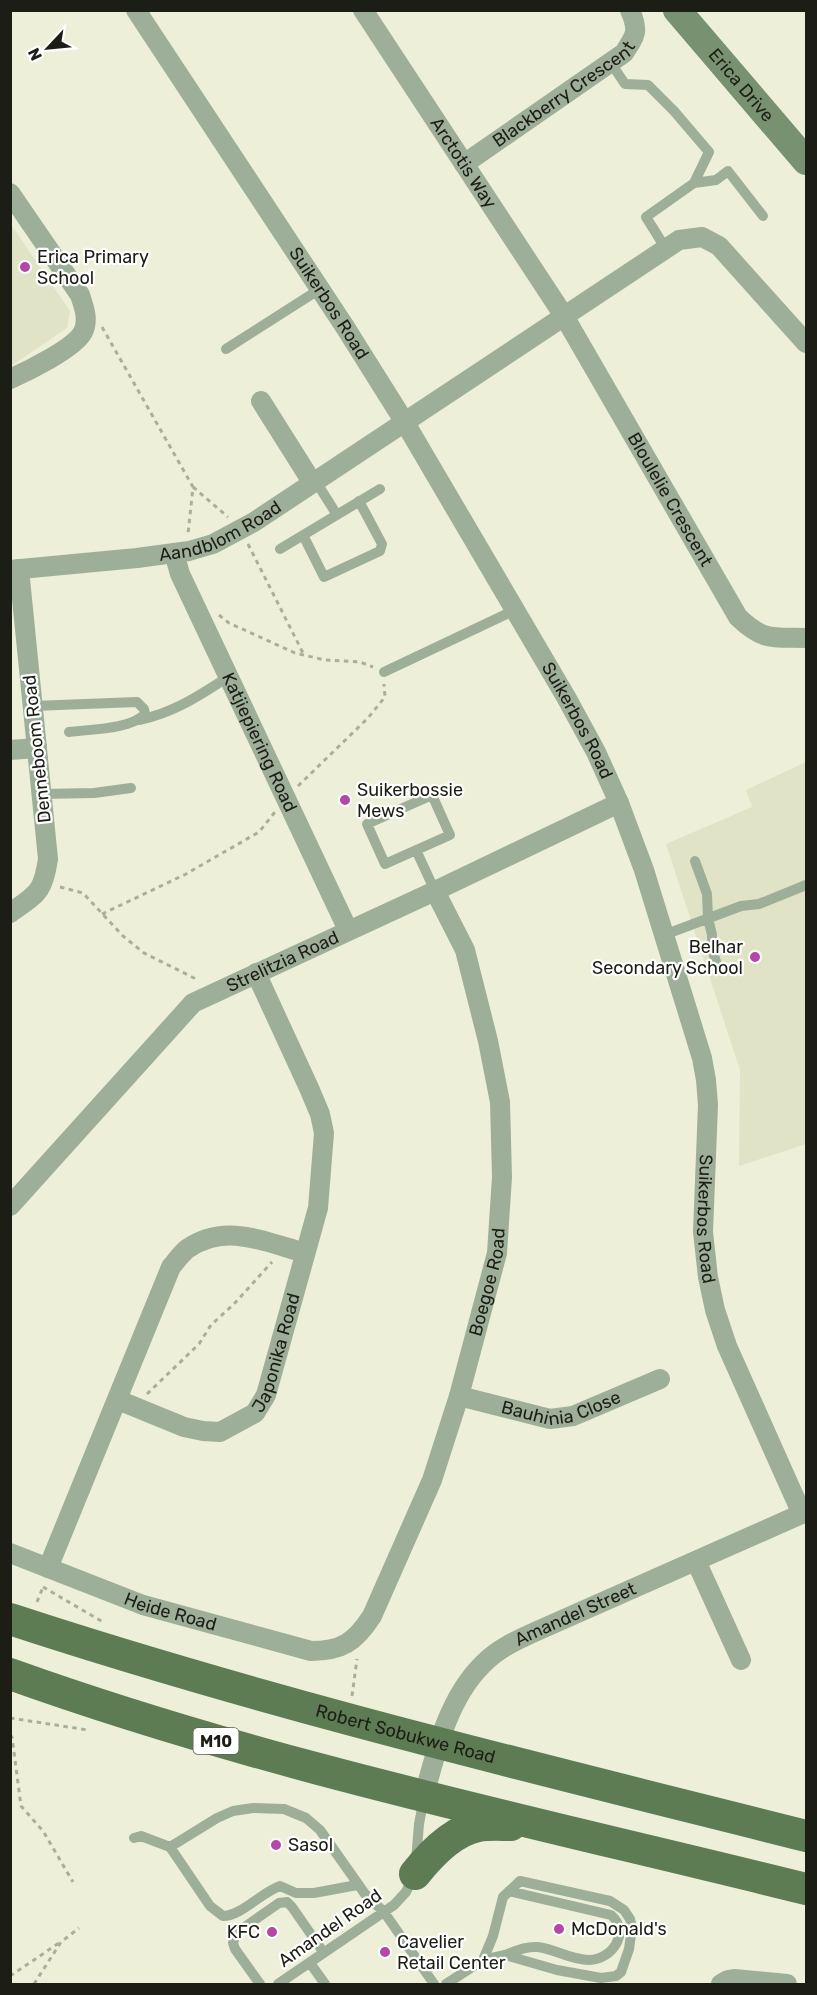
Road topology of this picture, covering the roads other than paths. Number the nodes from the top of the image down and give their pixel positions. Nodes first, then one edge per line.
1 (136, 10) edge
2 (363, 10) edge
3 (630, 10) edge
4 (677, 10) edge
5 (610, 63) junction
6 (807, 160) edge
7 (464, 164) junction
8 (694, 183) junction
9 (10, 193) edge
10 (763, 216) dead end
11 (666, 249) junction
12 (320, 289) junction
13 (564, 316) junction
14 (807, 344) edge
15 (226, 349) dead end
16 (10, 379) edge
17 (261, 401) dead end
18 (404, 422) junction
19 (313, 481) junction
20 (380, 489) dead end
21 (359, 501) junction
22 (337, 515) junction
23 (303, 535) junction
24 (181, 547) junction
25 (280, 549) dead end
26 (15, 570) edge
27 (514, 610) junction
28 (807, 638) edge
29 (384, 672) road end
30 (228, 677) junction
31 (33, 706) junction
32 (139, 720) junction
33 (69, 732) dead end
34 (37, 748) junction
35 (10, 750) edge
36 (131, 788) dead end
37 (42, 794) junction
38 (619, 803) junction
39 (416, 850) junction
40 (695, 861) dead end
41 (807, 885) edge
42 (435, 891) junction
43 (10, 914) edge
44 (708, 918) junction
45 (348, 930) junction
46 (664, 935) junction
47 (718, 968) dead end
48 (256, 974) junction
49 (13, 1197) edge
50 (305, 1253) junction
51 (660, 1379) dead end
52 (459, 1396) junction
53 (118, 1400) junction
54 (804, 1513) edge
55 (10, 1553) edge
56 (696, 1561) junction
57 (45, 1578) junction
58 (10, 1619) edge
59 (335, 1649) joint
60 (741, 1660) dead end
61 (10, 1674) edge
62 (438, 1744) junction
63 (424, 1796) junction
64 (545, 1826) junction
65 (807, 1836) edge
66 (134, 1838) dead end
67 (170, 1847) junction
68 (414, 1874) junction
69 (357, 1885) junction
70 (807, 1888) edge
71 (509, 1891) junction
72 (384, 1912) junction
73 (324, 1953) junction
74 (505, 1955) junction
75 (483, 1960) junction
76 (310, 1963) junction
77 (260, 1984) edge
78 (278, 1984) edge
79 (325, 1984) edge
80 (434, 1984) edge
81 (446, 1984) edge
82 (721, 1984) edge
83 (787, 1984) edge

1 - 12 street, Suikerbos Road
2 - 7 street, Arctotis Way
3 - 5 street, Blackberry Crescent
4 - 6 main road, Erica Drive
5 - 7 street, Blackberry Crescent
5 - 8 lane
7 - 13 street, Arctotis Way
8 - 10 lane
8 - 11 lane
9 - 16 street
11 - 13 street
11 - 14 street
12 - 15 lane
12 - 18 street, Suikerbos Road
13 - 18 street
13 - 28 street, Bloulelie Crescent
17 - 19 street
18 - 19 street, Aandblom Road
18 - 27 street, Suikerbos Road
19 - 22 lane
19 - 24 street, Aandblom Road
20 - 21 lane
21 - 22 lane
21 - 23 lane
22 - 23 lane
23 - 25 lane
24 - 26 street, Aandblom Road
24 - 30 street, Katjiepiering Road
26 - 31 street, Denneboom Road
27 - 29 lane
27 - 38 street, Suikerbos Road
30 - 32 lane
30 - 45 street, Katjiepiering Road
31 - 32 lane
31 - 34 street, Denneboom Road
32 - 33 lane
34 - 35 street
34 - 37 street, Denneboom Road
36 - 37 lane
37 - 43 street, Denneboom Road
38 - 42 street, Strelitzia Road
38 - 46 street, Suikerbos Road
39 - 39 lane
39 - 42 lane
40 - 44 lane
41 - 44 lane
42 - 45 street, Strelitzia Road
42 - 52 street, Boegoe Road
44 - 46 lane
44 - 47 lane
45 - 48 street, Strelitzia Road
46 - 54 street, Suikerbos Road
48 - 49 street, Strelitzia Road
48 - 50 street, Japonika Road
50 - 53 street
50 - 53 street, Japonika Road
51 - 52 street, Bauhinia Close
52 - 59 street, Boegoe Road
53 - 57 street
54 - 56 street, Amandel Street
55 - 57 street, Heide Road
56 - 60 street
56 - 62 street, Amandel Street
57 - 59 street, Heide Road
58 - 62 main road, Robert Sobukwe Road
61 - 63 main road, M10
62 - 63 street, Amandel Street
62 - 65 main road, Robert Sobukwe Road
63 - 64 main road, M10
63 - 68 lane, Amandel Road
64 - 68 main road
64 - 70 main road, M10
66 - 67 lane
67 - 69 lane
67 - 69 lane
68 - 72 lane, Amandel Road
69 - 72 lane
71 - 74 lane
71 - 74 lane
71 - 75 lane
72 - 73 lane, Amandel Road
72 - 80 lane
73 - 76 lane, Amandel Road
73 - 77 lane
74 - 75 lane
75 - 81 lane
76 - 78 lane, Amandel Road
76 - 79 lane
82 - 83 street

